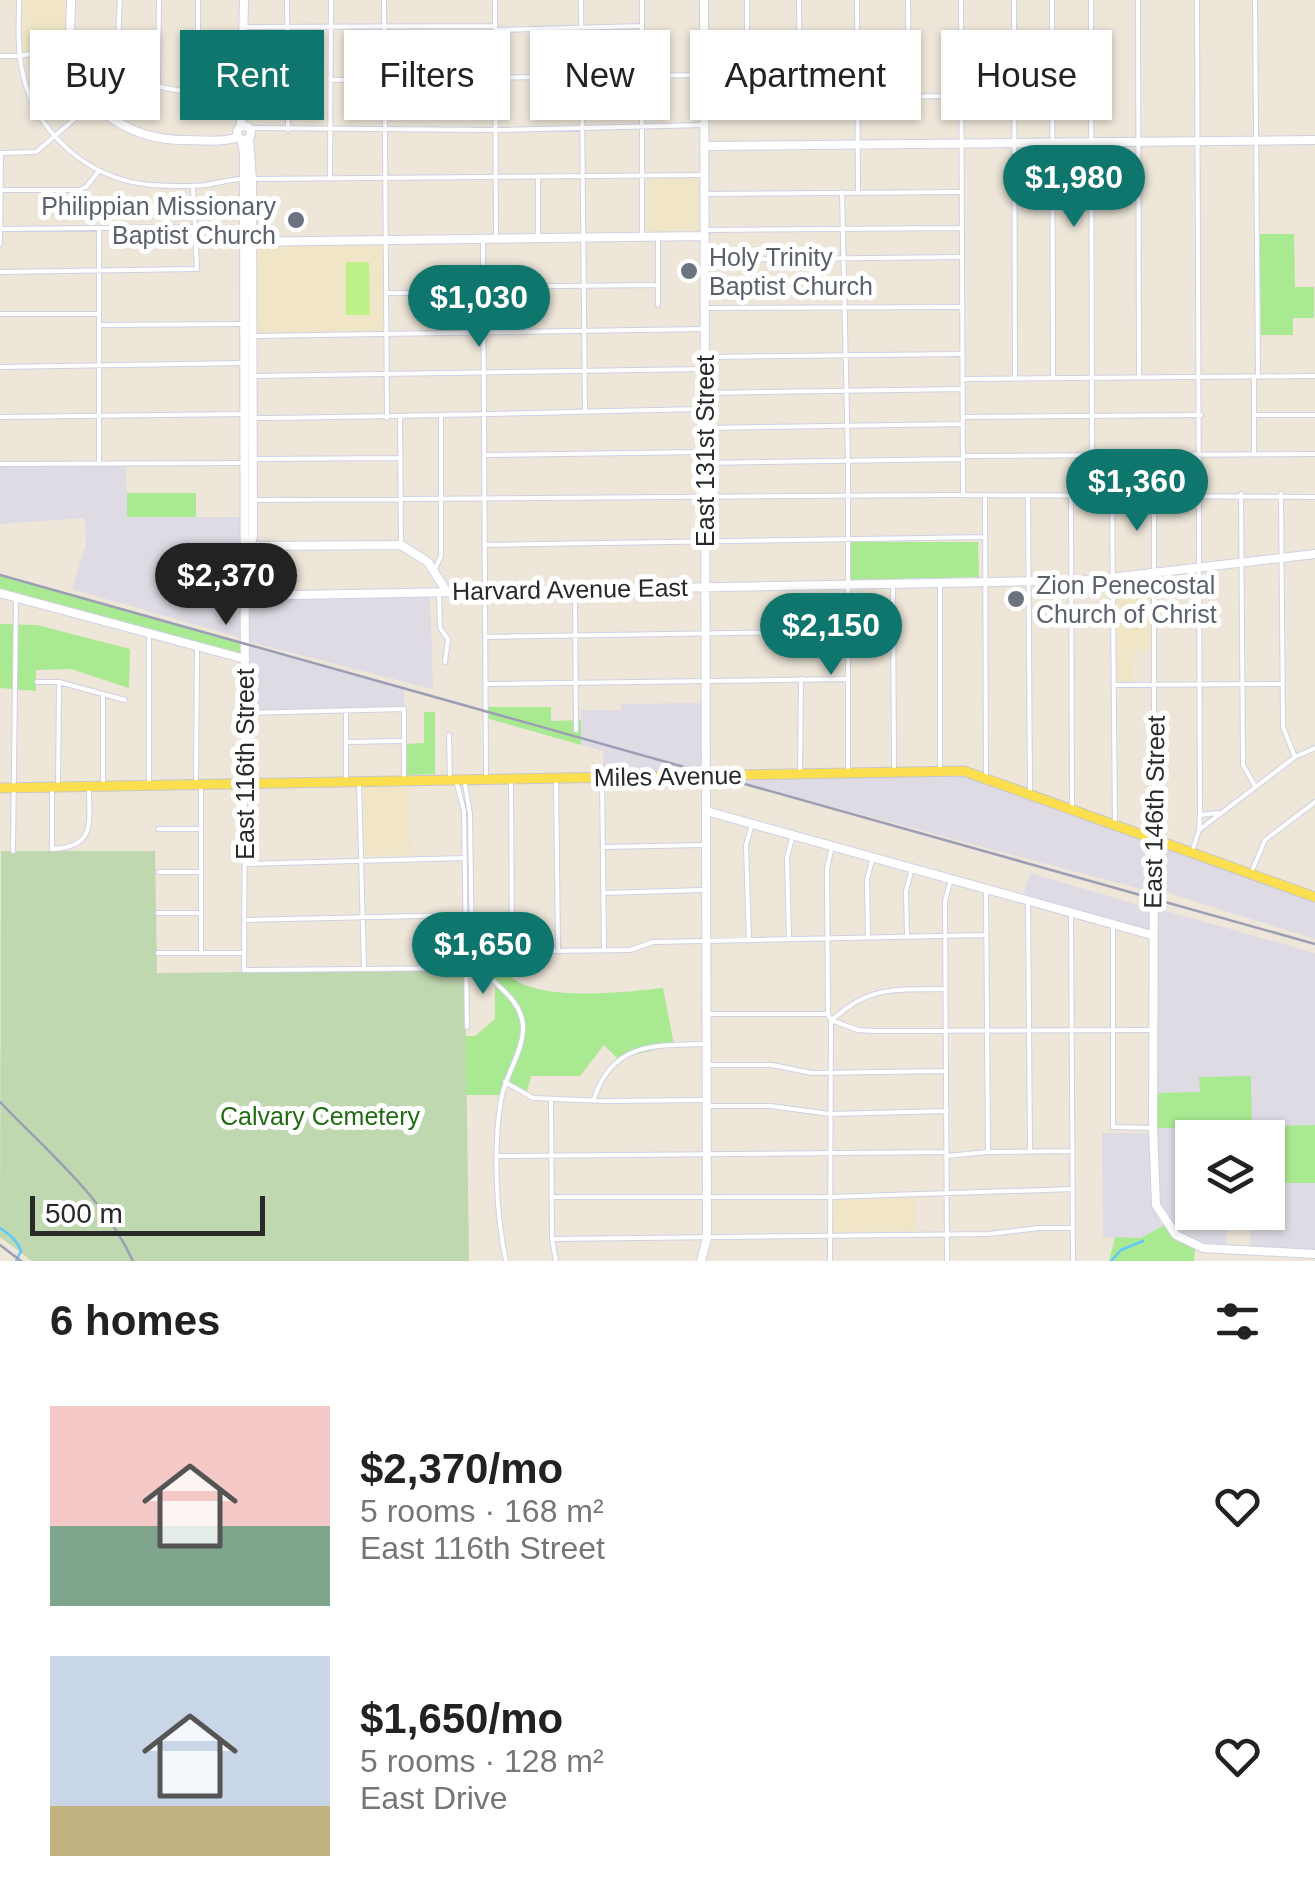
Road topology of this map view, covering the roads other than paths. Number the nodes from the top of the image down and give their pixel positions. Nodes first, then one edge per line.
1 (20, 0) edge
2 (71, 0) edge
3 (120, 0) edge
4 (159, 0) edge
5 (198, 0) edge
6 (244, 0) edge
7 (287, 0) edge
8 (331, 0) edge
9 (384, 0) edge
10 (495, 0) edge
11 (581, 0) edge
12 (642, 0) edge
13 (704, 0) edge
14 (746, 0) edge
15 (799, 0) edge
16 (857, 0) edge
17 (908, 0) edge
18 (961, 0) edge
19 (1014, 0) edge
20 (1052, 0) edge
21 (1090, 0) edge
22 (1138, 0) edge
23 (1197, 0) edge
24 (1256, 0) edge
25 (330, 26) junction
26 (642, 26) junction
27 (244, 27) joint
28 (287, 27) junction
29 (384, 27) junction
30 (495, 28) junction
31 (581, 28) junction
32 (71, 30) edge
33 (120, 30) edge
34 (159, 30) edge
35 (198, 30) edge
36 (642, 30) edge
37 (704, 30) edge
38 (746, 30) edge
39 (799, 30) edge
40 (857, 30) edge
41 (908, 30) edge
42 (961, 30) edge
43 (30, 54) edge
44 (0, 56) edge
45 (20, 56) junction
46 (330, 80) junction
47 (344, 80) edge
48 (75, 120) edge
49 (116, 120) edge
50 (245, 120) edge
51 (384, 120) edge
52 (495, 120) edge
53 (582, 120) edge
54 (642, 120) edge
55 (704, 120) edge
56 (858, 120) edge
57 (961, 120) edge
58 (704, 125) junction
59 (642, 126) junction
60 (582, 127) junction
61 (288, 130) junction
62 (330, 130) junction
63 (384, 130) junction
64 (495, 130) junction
65 (246, 132) junction
66 (54, 137) junction
67 (1315, 140) edge
68 (1199, 141) junction
69 (1256, 141) junction
70 (961, 142) junction
71 (1014, 142) junction
72 (1052, 142) junction
73 (1091, 142) junction
74 (1138, 142) junction
75 (858, 144) junction
76 (704, 146) junction
77 (0, 153) edge
78 (99, 171) junction
79 (704, 174) junction
80 (642, 175) junction
81 (582, 176) junction
82 (538, 177) junction
83 (330, 178) junction
84 (384, 178) junction
85 (496, 178) junction
86 (248, 179) junction
87 (194, 186) junction
88 (0, 190) edge
89 (842, 192) junction
90 (858, 192) junction
91 (961, 192) junction
92 (704, 194) junction
93 (194, 227) junction
94 (99, 228) junction
95 (962, 228) junction
96 (0, 229) edge
97 (843, 230) junction
98 (704, 233) junction
99 (642, 237) junction
100 (658, 237) junction
101 (496, 238) junction
102 (538, 238) junction
103 (582, 238) junction
104 (483, 239) junction
105 (386, 240) junction
106 (197, 241) junction
107 (248, 242) junction
108 (0, 244) edge
109 (961, 257) junction
110 (843, 259) junction
111 (704, 260) junction
112 (99, 270) junction
113 (0, 272) edge
114 (658, 285) junction
115 (483, 286) junction
116 (582, 286) junction
117 (386, 293) junction
118 (658, 305) dead end
119 (961, 307) junction
120 (705, 308) junction
121 (844, 308) junction
122 (0, 314) edge
123 (99, 314) junction
124 (244, 324) junction
125 (99, 325) junction
126 (705, 329) junction
127 (583, 331) junction
128 (483, 333) junction
129 (386, 334) junction
130 (248, 336) junction
131 (962, 354) junction
132 (844, 355) junction
133 (705, 357) junction
134 (244, 363) junction
135 (0, 367) edge
136 (98, 367) junction
137 (705, 370) junction
138 (584, 371) junction
139 (484, 373) junction
140 (387, 375) junction
141 (248, 376) junction
142 (1315, 376) edge
143 (1200, 377) junction
144 (1256, 377) junction
145 (1053, 378) junction
146 (1091, 378) junction
147 (1139, 378) junction
148 (962, 379) junction
149 (1015, 379) junction
150 (962, 388) junction
151 (845, 390) junction
152 (705, 393) junction
153 (705, 409) junction
154 (585, 411) junction
155 (484, 413) junction
156 (1315, 415) edge
157 (0, 416) edge
158 (99, 416) junction
159 (1092, 416) junction
160 (1201, 416) junction
161 (1254, 416) junction
162 (247, 417) junction
163 (387, 418) junction
164 (400, 418) junction
165 (441, 418) junction
166 (963, 420) junction
167 (846, 426) junction
168 (705, 428) junction
169 (705, 452) junction
170 (1201, 454) junction
171 (1254, 454) junction
172 (1315, 454) edge
173 (484, 455) junction
174 (1092, 456) junction
175 (400, 458) junction
176 (963, 458) junction
177 (247, 461) junction
178 (848, 461) junction
179 (705, 463) junction
180 (0, 464) edge
181 (99, 464) junction
182 (1092, 473) dead end
183 (1241, 494) junction
184 (1281, 494) junction
185 (963, 495) junction
186 (848, 496) junction
187 (1071, 496) junction
188 (1112, 496) junction
189 (1154, 496) junction
190 (1197, 496) junction
191 (705, 497) junction
192 (985, 497) junction
193 (1028, 497) junction
194 (1315, 497) edge
195 (400, 499) junction
196 (441, 499) junction
197 (248, 500) junction
198 (484, 500) junction
199 (985, 537) junction
200 (848, 539) junction
201 (705, 542) junction
202 (484, 544) junction
203 (401, 545) junction
204 (249, 546) junction
205 (1315, 554) edge
206 (1282, 558) junction
207 (1242, 563) junction
208 (436, 569) junction
209 (1198, 569) junction
210 (1154, 574) junction
211 (1113, 578) junction
212 (1072, 581) junction
213 (893, 582) junction
214 (940, 582) junction
215 (985, 582) junction
216 (1028, 582) junction
217 (848, 584) junction
218 (706, 586) junction
219 (574, 588) junction
220 (485, 590) junction
221 (443, 592) junction
222 (0, 593) edge
223 (16, 595) junction
224 (244, 596) junction
225 (848, 631) junction
226 (149, 632) junction
227 (706, 633) junction
228 (576, 635) junction
229 (485, 637) junction
230 (197, 646) junction
231 (245, 659) junction
232 (445, 662) dead end
233 (801, 679) junction
234 (848, 679) junction
235 (706, 680) junction
236 (37, 682) dead end
237 (59, 682) junction
238 (486, 684) junction
239 (576, 684) junction
240 (1243, 684) junction
241 (1283, 684) junction
242 (1114, 685) junction
243 (1156, 685) junction
244 (1199, 685) junction
245 (103, 694) junction
246 (124, 700) dead end
247 (346, 710) junction
248 (245, 713) junction
249 (576, 730) dead end
250 (449, 735) dead end
251 (346, 742) junction
252 (404, 742) junction
253 (1315, 748) edge
254 (1295, 757) junction
255 (894, 772) junction
256 (940, 772) junction
257 (848, 773) junction
258 (706, 774) junction
259 (800, 774) junction
260 (602, 777) junction
261 (556, 778) junction
262 (986, 778) junction
263 (486, 779) junction
264 (510, 779) junction
265 (457, 780) junction
266 (359, 782) junction
267 (404, 782) junction
268 (346, 783) junction
269 (245, 785) junction
270 (1254, 786) junction
271 (199, 787) junction
272 (0, 788) edge
273 (14, 788) junction
274 (55, 788) junction
275 (89, 788) junction
276 (103, 788) junction
277 (149, 788) junction
278 (1030, 794) junction
279 (1315, 802) edge
280 (1072, 808) junction
281 (706, 811) junction
282 (1218, 813) junction
283 (1200, 817) junction
284 (1212, 820) junction
285 (752, 824) junction
286 (1114, 825) junction
287 (158, 829) dead end
288 (201, 829) junction
289 (1200, 830) junction
290 (793, 835) junction
291 (1154, 838) junction
292 (706, 845) junction
293 (832, 846) junction
294 (603, 847) junction
295 (14, 851) dead end
296 (1192, 852) junction
297 (873, 857) junction
298 (467, 858) junction
299 (361, 862) junction
300 (245, 864) junction
301 (912, 868) junction
302 (159, 872) dead end
303 (201, 872) junction
304 (1251, 874) junction
305 (951, 879) junction
306 (986, 888) junction
307 (706, 890) junction
308 (603, 893) junction
309 (1315, 897) edge
310 (1028, 900) junction
311 (1071, 912) junction
312 (158, 913) dead end
313 (201, 913) junction
314 (468, 915) junction
315 (362, 916) junction
316 (245, 920) junction
317 (1113, 924) junction
318 (986, 935) junction
319 (1152, 935) junction
320 (946, 936) junction
321 (907, 937) junction
322 (828, 938) junction
323 (868, 938) junction
324 (789, 940) junction
325 (748, 941) junction
326 (706, 942) junction
327 (604, 950) junction
328 (558, 951) junction
329 (201, 952) junction
330 (469, 952) junction
331 (512, 952) junction
332 (158, 953) dead end
333 (245, 953) junction
334 (466, 968) junction
335 (364, 969) junction
336 (480, 971) junction
337 (946, 989) junction
338 (706, 1014) junction
339 (830, 1018) junction
340 (467, 1027) dead end
341 (946, 1030) junction
342 (1028, 1030) junction
343 (1072, 1030) junction
344 (1113, 1030) junction
345 (1153, 1030) junction
346 (986, 1031) junction
347 (706, 1044) junction
348 (707, 1065) junction
349 (947, 1071) junction
350 (830, 1073) junction
351 (506, 1082) junction
352 (551, 1098) junction
353 (594, 1100) junction
354 (707, 1103) junction
355 (947, 1111) junction
356 (830, 1114) junction
357 (1153, 1128) junction
358 (1030, 1151) junction
359 (1073, 1151) junction
360 (988, 1152) junction
361 (707, 1154) junction
362 (830, 1154) junction
363 (947, 1154) junction
364 (499, 1156) junction
365 (552, 1156) junction
366 (1073, 1190) junction
367 (947, 1194) junction
368 (552, 1197) junction
369 (707, 1197) junction
370 (830, 1197) junction
371 (1073, 1228) junction
372 (947, 1234) junction
373 (830, 1236) junction
374 (707, 1238) junction
375 (552, 1239) junction
376 (1315, 1254) edge
377 (506, 1261) edge
378 (556, 1261) edge
379 (701, 1261) edge
380 (830, 1261) edge
381 (947, 1261) edge
382 (1073, 1261) edge

1 - 45 street
2 - 32 street
3 - 33 street
4 - 34 street
5 - 35 street
6 - 27 street
7 - 28 street
8 - 25 street
9 - 29 street
10 - 30 street
11 - 31 street
12 - 26 street
13 - 37 street, East 131st Street
14 - 38 street
15 - 39 street
16 - 40 street
17 - 41 street
18 - 42 street
19 - 71 street
20 - 72 street
21 - 73 street
22 - 74 street
23 - 68 street
24 - 69 street
25 - 28 street
25 - 29 street
25 - 46 street
26 - 31 street
26 - 36 street
27 - 28 street
28 - 61 street
29 - 30 street
30 - 31 street
43 - 45 street
44 - 45 street
45 - 66 street
46 - 47 street
46 - 62 street
48 - 66 street
49 - 65 street
50 - 65 street
51 - 63 street
52 - 64 street
53 - 60 street
54 - 59 street
55 - 58 street, East 131st Street
56 - 75 street
57 - 70 street
58 - 59 street
58 - 76 street, East 131st Street
59 - 60 street
59 - 80 street
60 - 64 street
60 - 81 street
61 - 62 street
61 - 65 street
62 - 63 street
62 - 83 street
63 - 64 street
63 - 84 street
64 - 85 street
65 - 86 street
66 - 77 street
66 - 78 street
67 - 69 street
68 - 69 street
68 - 74 street
68 - 143 street
69 - 144 street
70 - 71 street
70 - 75 street
70 - 91 street
71 - 72 street
71 - 149 street
72 - 73 street
72 - 145 street
73 - 74 street
73 - 146 street
74 - 147 street
75 - 76 street
75 - 90 street
76 - 79 street, East 131st Street
77 - 88 street
78 - 87 street
78 - 88 street
79 - 80 street
79 - 92 street, East 131st Street
80 - 81 street
80 - 99 street
81 - 82 street
81 - 103 street
82 - 85 street
82 - 102 street
83 - 84 street
83 - 86 street
84 - 85 street
84 - 105 street
85 - 101 street
86 - 87 street
86 - 107 street
87 - 93 street
88 - 96 street
89 - 90 street
89 - 92 street
89 - 97 street
90 - 91 street
91 - 95 street
92 - 98 street, East 131st Street
93 - 94 street
93 - 106 street
94 - 96 street
94 - 112 street
95 - 97 street
95 - 109 street
96 - 108 street
97 - 98 street
97 - 110 street
98 - 100 street
98 - 111 street, East 131st Street
99 - 100 street
99 - 103 street
100 - 114 street
101 - 102 street
101 - 104 street
102 - 103 street
103 - 116 street
104 - 105 street
104 - 115 street
105 - 107 street
105 - 117 street
106 - 107 street
106 - 112 street
107 - 124 street
107 - 130 street
109 - 110 street
109 - 119 street
110 - 111 street
110 - 121 street
111 - 120 street, East 131st Street
112 - 113 street
112 - 123 street
114 - 116 street
114 - 118 street
115 - 116 street
115 - 117 street
115 - 128 street
116 - 127 street
117 - 129 street
119 - 121 street
119 - 131 street
120 - 121 street
120 - 126 street, East 131st Street
121 - 132 street
122 - 123 street
123 - 125 street
124 - 125 street
124 - 130 street
125 - 136 street
126 - 127 street
126 - 133 street, East 131st Street
127 - 128 street
127 - 138 street
128 - 129 street
128 - 139 street
129 - 130 street
129 - 140 street
130 - 134 street
130 - 141 street
131 - 132 street
131 - 148 street
132 - 133 street
132 - 151 street
133 - 137 street, East 131st Street
134 - 136 street
134 - 141 street
135 - 136 street
136 - 158 street
137 - 138 street
137 - 152 street, East 131st Street
138 - 139 street
138 - 154 street
139 - 140 street
139 - 155 street
140 - 141 street
140 - 163 street
141 - 162 street, East 116th Street
142 - 144 street
143 - 144 street
143 - 147 street
143 - 160 street
144 - 161 street
145 - 146 street
145 - 149 street
146 - 147 street
146 - 159 street
148 - 149 street
148 - 150 street
150 - 151 street
150 - 166 street
151 - 152 street
151 - 167 street
152 - 153 street, East 131st Street
153 - 154 street
153 - 168 street, East 131st Street
154 - 155 street
155 - 165 street
155 - 173 street
156 - 161 street
157 - 158 street
158 - 162 street
158 - 181 street
159 - 160 street
159 - 166 street
159 - 174 street
160 - 170 street
161 - 171 street
162 - 163 street
162 - 177 street, East 116th Street
163 - 164 street
164 - 165 street
164 - 175 street
165 - 196 street
166 - 167 street
166 - 176 street
167 - 168 street
167 - 178 street
168 - 169 street, East 131st Street
169 - 173 street
169 - 179 street, East 131st Street
170 - 171 street
170 - 174 street
170 - 190 street
171 - 172 street
173 - 198 street
174 - 176 street
174 - 182 street
175 - 177 street
175 - 195 street
176 - 178 street
176 - 185 street
177 - 181 street
177 - 197 street, East 116th Street
178 - 179 street
178 - 186 street
179 - 191 street, East 131st Street
180 - 181 street
183 - 184 street
183 - 190 street
183 - 207 street
184 - 194 street
184 - 206 street
185 - 186 street
185 - 192 street
186 - 191 street
186 - 200 street
187 - 188 street
187 - 193 street
187 - 212 street
188 - 189 street
188 - 211 street
189 - 190 street
189 - 210 street, East 146th Street
190 - 209 street
191 - 198 street
191 - 201 street, East 131st Street
192 - 193 street
192 - 199 street
193 - 216 street
195 - 196 street
195 - 197 street
195 - 203 street
196 - 198 street
196 - 208 street
197 - 204 street, East 116th Street
198 - 202 street
199 - 200 street
199 - 215 street
200 - 201 street
200 - 217 street
201 - 202 street
201 - 218 street, East 131st Street
202 - 220 street
203 - 204 street
203 - 208 street
204 - 224 street, East 116th Street
205 - 206 street, Harvard Avenue East
206 - 207 street, Harvard Avenue East
206 - 241 street
207 - 209 street, Harvard Avenue East
207 - 240 street
208 - 221 street
209 - 210 street, Harvard Avenue East
209 - 244 street
210 - 211 street, Harvard Avenue East
210 - 243 street, East 146th Street
211 - 212 street, Harvard Avenue East
211 - 242 street
212 - 216 street, Harvard Avenue East
212 - 280 street
213 - 214 street, Harvard Avenue East
213 - 217 street, Harvard Avenue East
213 - 255 street
214 - 215 street, Harvard Avenue East
214 - 256 street
215 - 216 street, Harvard Avenue East
215 - 262 street
216 - 278 street
217 - 218 street, Harvard Avenue East
217 - 225 street
218 - 219 street, Harvard Avenue East
218 - 227 street, East 131st Street
219 - 220 street, Harvard Avenue East
219 - 228 street
220 - 221 street, Harvard Avenue East
220 - 229 street
221 - 224 street, Harvard Avenue East
221 - 232 street
222 - 223 street
223 - 226 street
223 - 273 street
224 - 231 street, East 116th Street
225 - 227 street
225 - 234 street
226 - 230 street
226 - 277 street
227 - 228 street
227 - 235 street, East 131st Street
228 - 229 street
228 - 239 street
229 - 238 street
230 - 231 street
230 - 271 street
231 - 248 street, East 116th Street
233 - 234 street
233 - 235 street
233 - 259 street
234 - 257 street
235 - 239 street
235 - 258 street, East 131st Street
236 - 237 street
237 - 245 street
237 - 274 street
238 - 239 street
238 - 263 street
239 - 249 street
240 - 241 street
240 - 244 street
240 - 270 street
241 - 254 street
242 - 243 street
242 - 286 street
243 - 244 street
243 - 291 street, East 146th Street
244 - 283 street
245 - 246 street
245 - 276 street
247 - 248 street
247 - 251 street
247 - 252 street
248 - 269 street, East 116th Street
250 - 265 street
251 - 252 street
251 - 268 street
252 - 267 street
253 - 254 street
254 - 270 street
255 - 256 main road, Miles Avenue
255 - 257 main road, Miles Avenue
256 - 262 main road, Miles Avenue
257 - 259 main road, Miles Avenue
258 - 259 main road, Miles Avenue
258 - 260 main road, Miles Avenue
258 - 281 street, East 131st Street
260 - 261 main road, Miles Avenue
260 - 294 street
261 - 264 main road, Miles Avenue
261 - 328 street
262 - 278 main road, Miles Avenue
263 - 264 main road, Miles Avenue
263 - 265 main road, Miles Avenue
264 - 331 street
265 - 267 main road, Miles Avenue
265 - 298 street
266 - 267 main road, Miles Avenue
266 - 268 main road, Miles Avenue
266 - 299 street
268 - 269 main road, Miles Avenue
269 - 271 main road, Miles Avenue
269 - 300 street, East 116th Street
270 - 282 street
271 - 277 main road, Miles Avenue
271 - 288 street
272 - 273 main road, Miles Avenue
273 - 274 main road, Miles Avenue
273 - 295 street
274 - 275 main road, Miles Avenue
274 - 275 street
275 - 276 main road, Miles Avenue
276 - 277 main road, Miles Avenue
278 - 280 main road, Miles Avenue
279 - 304 street
280 - 286 main road, Miles Avenue
281 - 285 street
281 - 292 street, East 131st Street
282 - 283 street
282 - 284 street
283 - 284 street
283 - 289 street
284 - 289 street
285 - 290 street
285 - 325 street
286 - 291 main road, Miles Avenue
287 - 288 street
288 - 303 street
289 - 296 street
290 - 293 street
290 - 324 street
291 - 296 main road, Miles Avenue
291 - 319 street, East 146th Street
292 - 294 street
292 - 307 street, East 131st Street
293 - 297 street
293 - 322 street
294 - 308 street
296 - 304 main road, Miles Avenue
297 - 301 street
297 - 323 street
298 - 299 street
298 - 314 street
299 - 300 street
299 - 315 street
300 - 316 street, East 116th Street
301 - 305 street
301 - 321 street
302 - 303 street
303 - 313 street
304 - 309 main road, Miles Avenue
305 - 306 street
305 - 320 street
306 - 310 street
306 - 318 street
307 - 308 street
307 - 326 street, East 131st Street
308 - 327 street
310 - 311 street
310 - 342 street
311 - 317 street
311 - 343 street
312 - 313 street
313 - 329 street
314 - 315 street
314 - 330 street
315 - 316 street
315 - 335 street
316 - 333 street, East 116th Street
317 - 319 street
317 - 344 street
318 - 320 street
318 - 346 street
319 - 345 street, East 146th Street
320 - 321 street
320 - 337 street
321 - 323 street
322 - 323 street
322 - 324 street
322 - 339 street
324 - 325 street
325 - 326 street
326 - 327 street
326 - 338 street, East 131st Street
327 - 328 street
328 - 331 street
329 - 332 street
329 - 333 street
330 - 331 street
330 - 334 street
330 - 336 street
333 - 335 street, East 116th Street
334 - 335 street
334 - 336 street
334 - 340 street
336 - 351 street
337 - 339 street
337 - 341 street
338 - 339 street
338 - 347 street, East 131st Street
339 - 341 street
339 - 350 street
341 - 346 street
341 - 349 street
342 - 343 street
342 - 346 street
342 - 358 street
343 - 344 street
343 - 359 street
344 - 345 street
344 - 357 street
345 - 357 street, East 146th Street
346 - 360 street
347 - 348 street, East 131st Street
347 - 353 street
348 - 350 street
348 - 354 street, East 131st Street
349 - 350 street
349 - 355 street
350 - 356 street
351 - 352 street
351 - 364 street
352 - 353 street
352 - 365 street
353 - 354 street
354 - 356 street
354 - 361 street, East 131st Street
355 - 356 street
355 - 363 street
356 - 362 street
357 - 376 street, East 146th Street
358 - 359 street
358 - 360 street
359 - 366 street
360 - 363 street
361 - 362 street
361 - 365 street
361 - 369 street, East 131st Street
362 - 363 street
362 - 370 street
363 - 367 street
364 - 365 street
364 - 377 street
365 - 368 street
366 - 367 street
366 - 371 street
367 - 370 street
367 - 372 street
368 - 369 street
368 - 375 street
369 - 370 street
369 - 374 street, East 131st Street
370 - 373 street
371 - 372 street
371 - 382 street
372 - 373 street
372 - 381 street
373 - 374 street
373 - 380 street
374 - 375 street
374 - 379 street, East 131st Street
375 - 378 street

